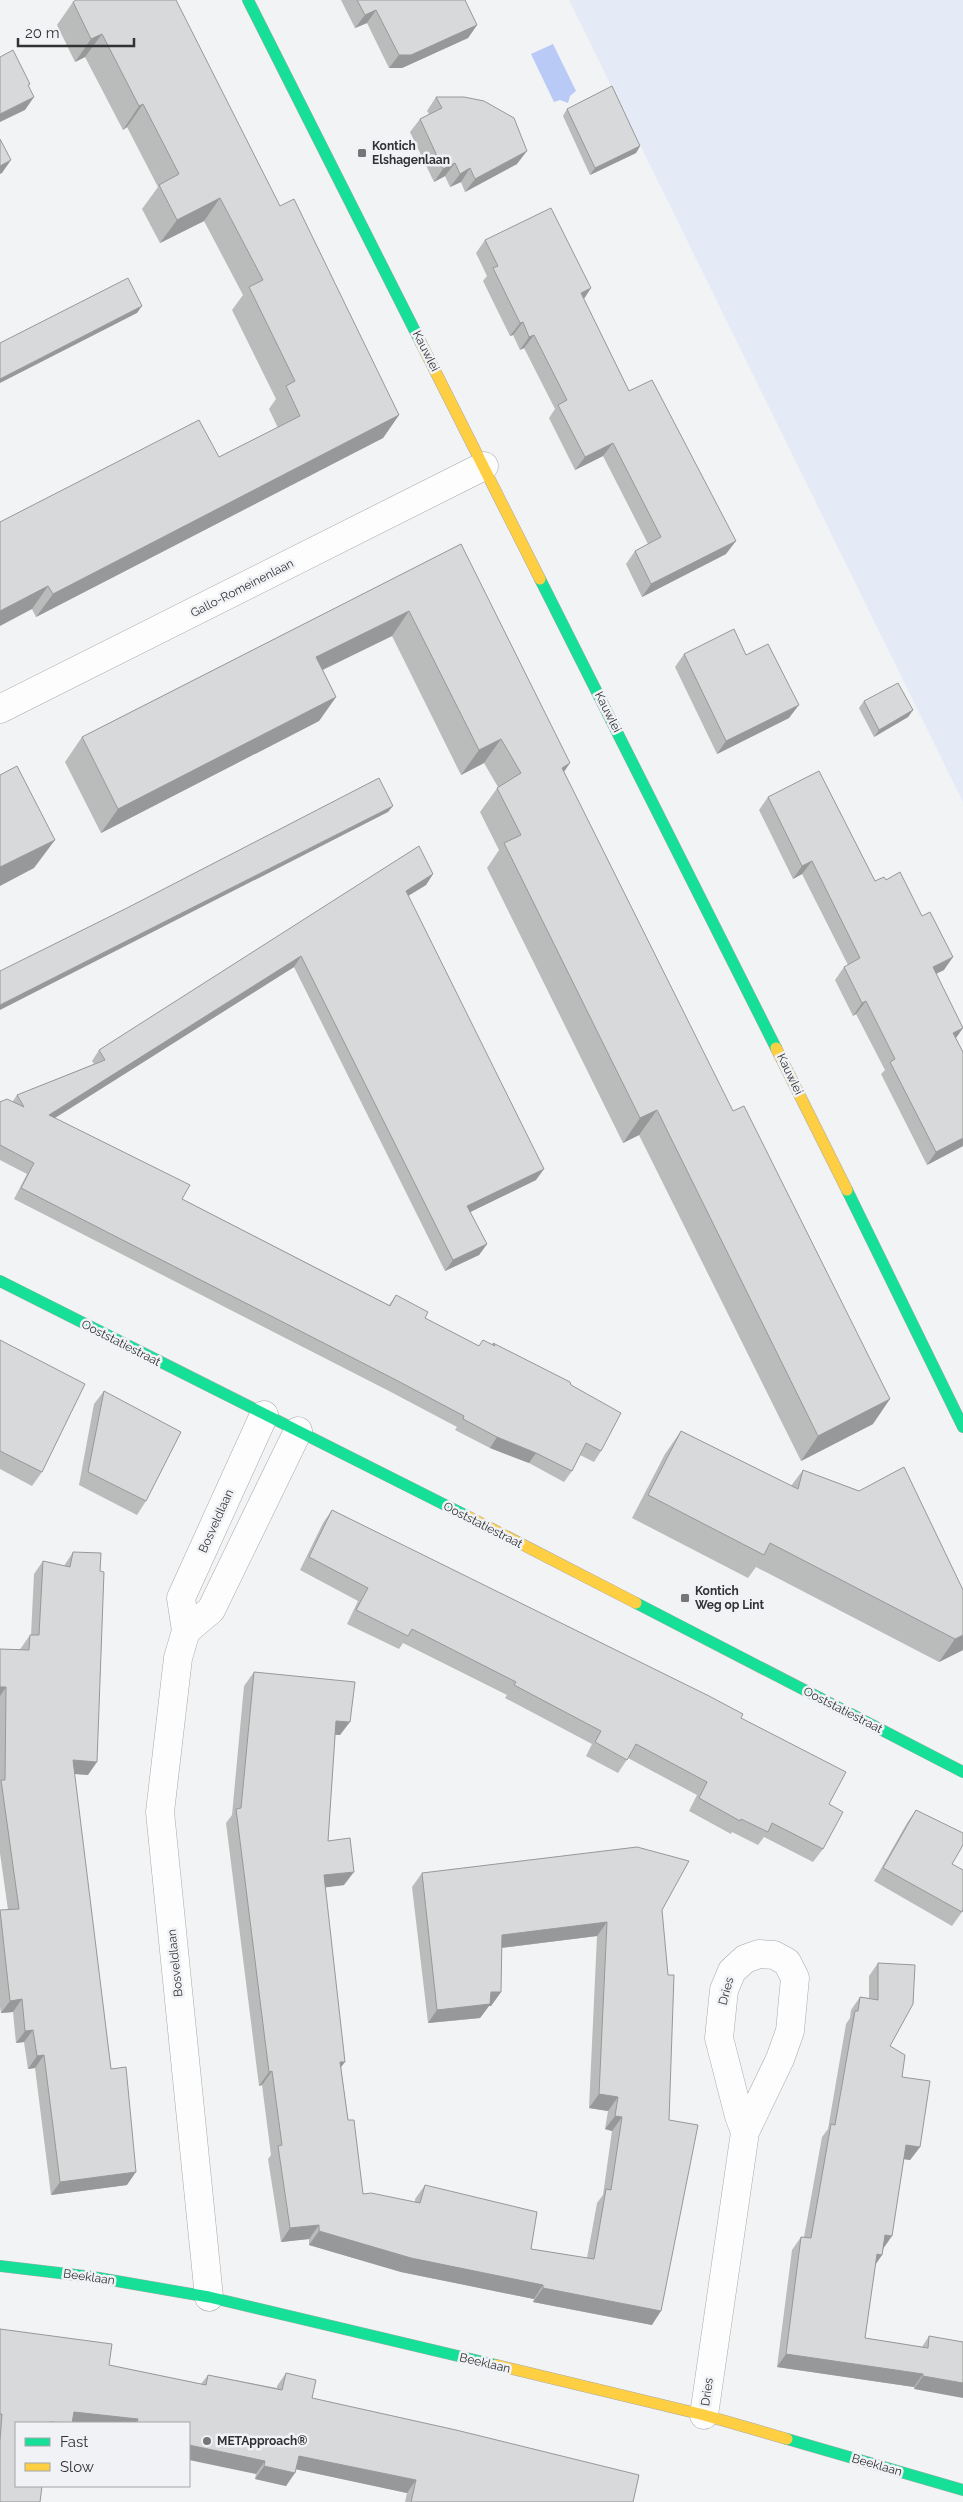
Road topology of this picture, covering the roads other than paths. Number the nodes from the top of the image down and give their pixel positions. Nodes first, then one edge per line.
1 (248, 0) edge
2 (484, 466) junction
3 (0, 710) edge
4 (0, 1282) edge
5 (264, 1415) junction
6 (963, 1427) edge
7 (298, 1430) junction
8 (186, 1631) junction
9 (963, 1772) edge
10 (745, 2132) junction
11 (0, 2266) edge
12 (209, 2297) junction
13 (704, 2415) junction
14 (963, 2490) edge

1 - 2 street, Kauwlei
2 - 3 street, Gallo-Romeinenlaan
2 - 6 street, Kauwlei
4 - 5 street, Ooststatiestraat
5 - 7 street, Ooststatiestraat
5 - 8 street, Bosveldlaan
7 - 8 street
7 - 9 street, Ooststatiestraat
8 - 12 street, Bosveldlaan
10 - 10 street, Dries
10 - 13 street, Dries
11 - 12 street, Beeklaan
12 - 13 street, Beeklaan
13 - 14 street, Beeklaan

